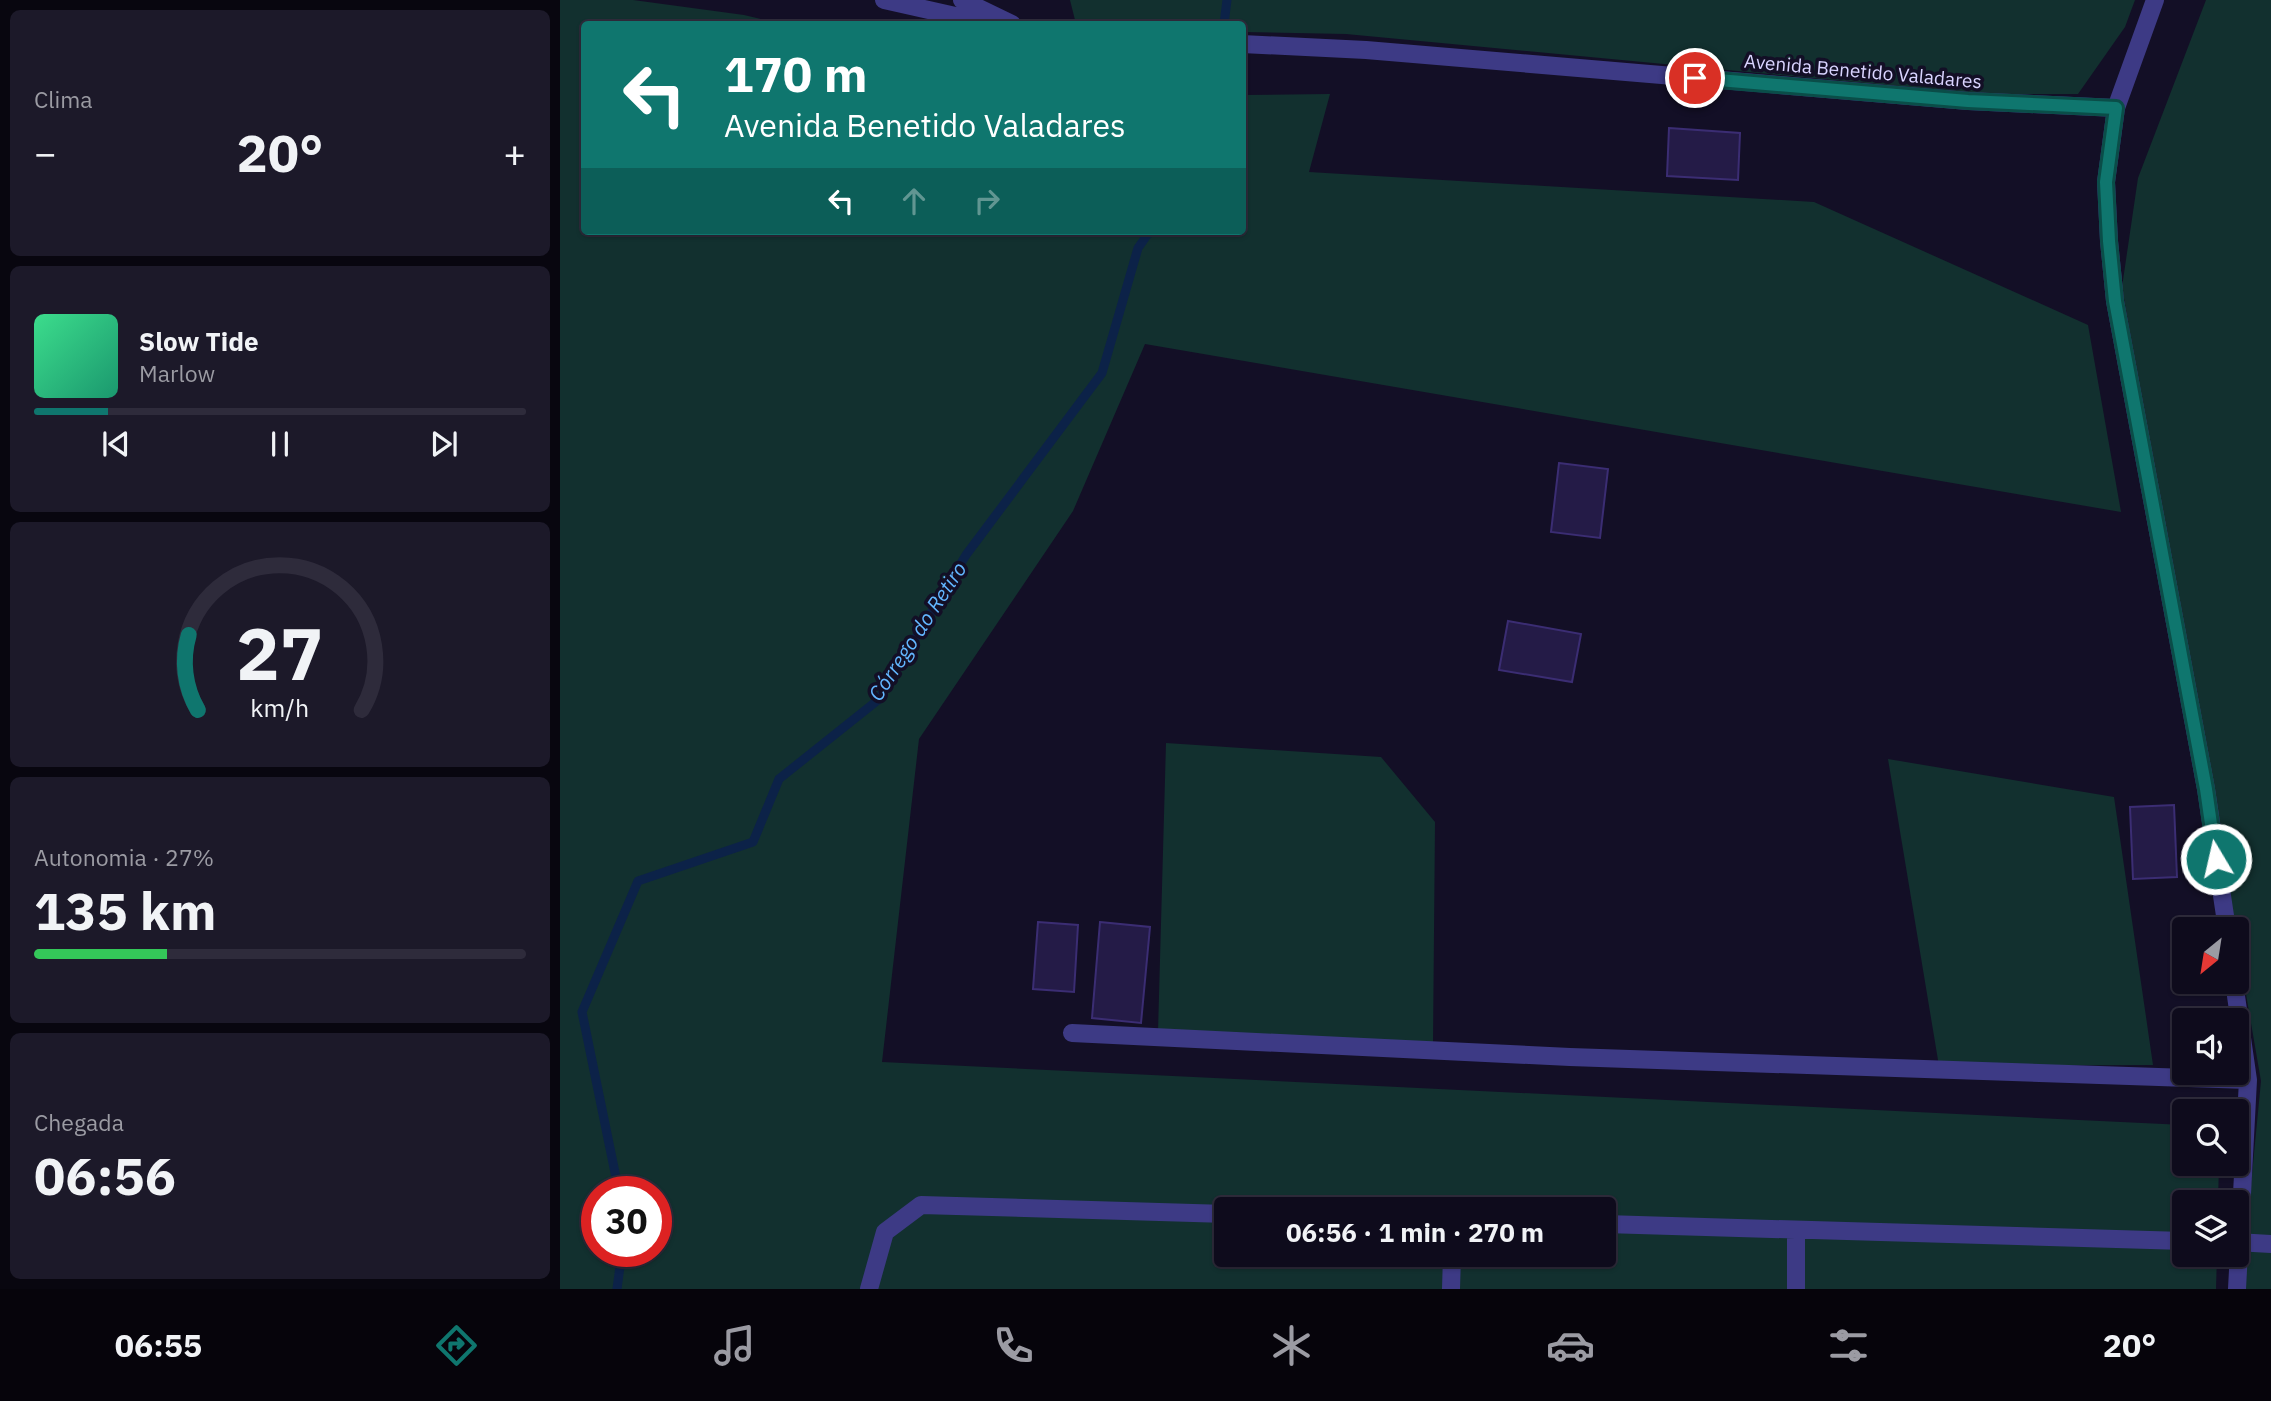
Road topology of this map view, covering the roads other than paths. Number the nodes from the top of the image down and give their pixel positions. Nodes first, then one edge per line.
1 (884, 0) edge
2 (962, 0) edge
3 (2155, 0) edge
4 (978, 21) edge
5 (1006, 21) edge
6 (1246, 44) edge
7 (2116, 108) junction
8 (2225, 917) edge
9 (1072, 1033) dead end
10 (2172, 1078) edge
11 (2248, 1085) edge
12 (2241, 1190) edge
13 (1214, 1213) edge
14 (1616, 1224) edge
15 (1796, 1230) junction
16 (2172, 1241) edge
17 (2249, 1243) edge
18 (2271, 1244) edge
19 (1452, 1267) edge
20 (2237, 1267) edge
21 (869, 1289) edge
22 (1451, 1289) edge
23 (1796, 1289) edge
24 (2236, 1289) edge

1 - 4 street
2 - 5 street
3 - 7 street
6 - 7 street, Avenida Benetido Valadares
7 - 8 street
9 - 10 street
11 - 12 street
13 - 21 street
14 - 15 street
15 - 16 street
15 - 23 street
17 - 18 street
19 - 22 street
20 - 24 street

